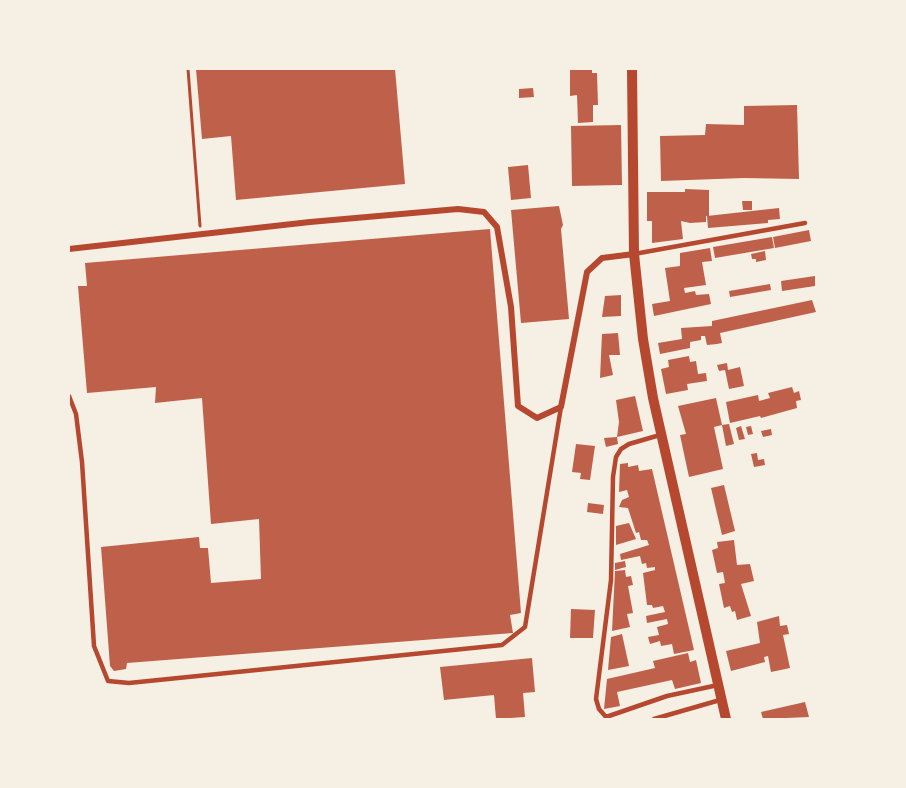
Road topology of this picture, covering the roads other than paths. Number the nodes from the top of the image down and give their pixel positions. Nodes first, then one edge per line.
1 (632, 69) edge
2 (805, 223) dead end
3 (69, 249) edge
4 (634, 254) junction
5 (69, 396) edge
6 (561, 407) junction
7 (661, 435) junction
8 (718, 685) junction
9 (721, 700) junction
10 (654, 719) edge
11 (726, 719) edge

1 - 4 street
2 - 4 lane
3 - 6 street
4 - 6 street
4 - 7 street
5 - 6 lane
7 - 8 street
7 - 8 lane
8 - 9 street
9 - 10 lane
9 - 11 street

